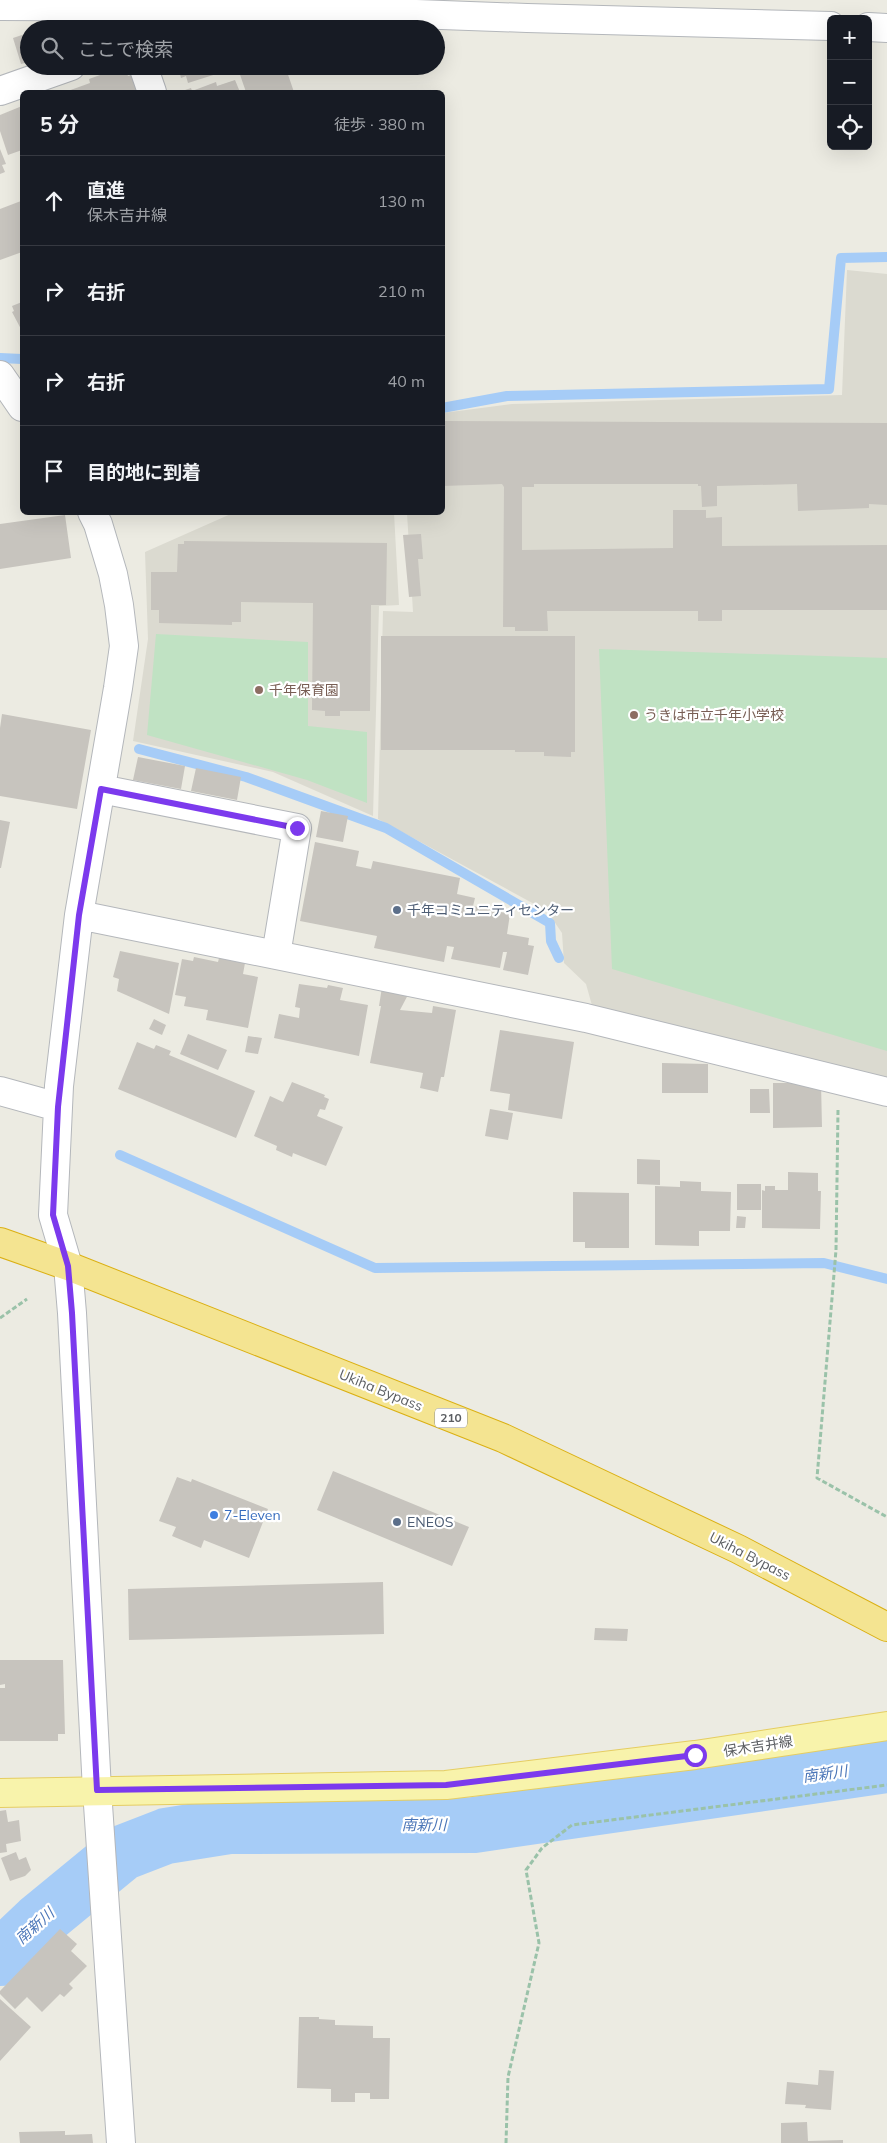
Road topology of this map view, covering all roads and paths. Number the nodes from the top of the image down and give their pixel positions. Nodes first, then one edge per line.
1 (0, 6) edge
2 (527, 9) edge
3 (827, 26) edge
4 (872, 27) edge
5 (887, 28) edge
6 (45, 75) edge
7 (146, 75) edge
8 (151, 90) edge
9 (0, 91) edge
10 (0, 375) edge
11 (20, 403) edge
12 (94, 515) edge
13 (101, 789) junction
14 (79, 915) junction
15 (276, 955) junction
16 (838, 1078) junction
17 (0, 1091) edge
18 (887, 1092) edge
19 (58, 1107) junction
20 (0, 1242) edge
21 (68, 1266) junction
22 (27, 1299) dead end
23 (0, 1318) edge
24 (887, 1517) edge
25 (887, 1627) edge
26 (887, 1726) edge
27 (887, 1785) edge
28 (97, 1790) junction
29 (0, 1792) edge
30 (121, 2143) edge
31 (506, 2143) edge

1 - 2 street
2 - 3 street
4 - 5 street
6 - 9 street
7 - 8 street
10 - 11 street
12 - 13 street
13 - 14 street
13 - 15 street
14 - 15 street
14 - 19 street
15 - 16 street
16 - 18 street
16 - 24 path
17 - 19 street
19 - 21 street
20 - 21 highway, Ukiha Bypass / 210
21 - 25 highway, Ukiha Bypass / 210
21 - 28 street
22 - 23 path
26 - 28 main road, 保木吉井線
27 - 31 path
28 - 29 main road, 保木吉井線
28 - 30 street

